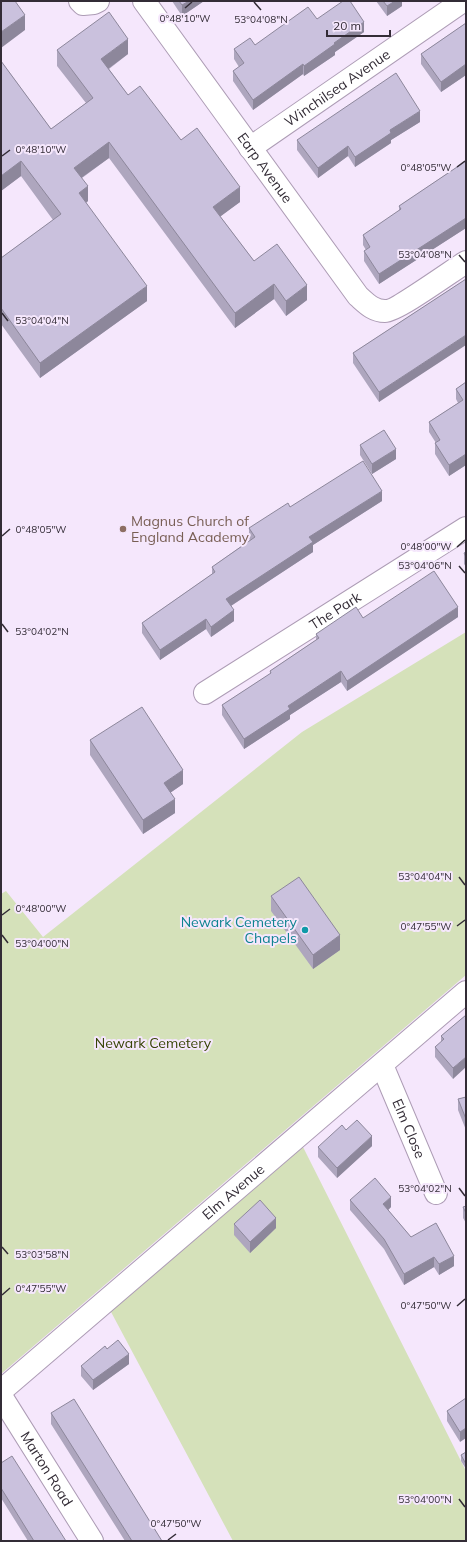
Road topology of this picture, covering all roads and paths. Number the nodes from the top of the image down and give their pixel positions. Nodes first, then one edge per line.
1 (80, 1) edge
2 (98, 1) edge
3 (144, 1) edge
4 (464, 1) edge
5 (250, 148) junction
6 (466, 262) edge
7 (466, 528) edge
8 (205, 693) dead end
9 (466, 992) edge
10 (382, 1065) junction
11 (436, 1193) dead end
12 (1, 1391) edge
13 (1, 1396) edge
14 (92, 1541) edge

1 - 2 street
3 - 5 street, Earp Avenue
4 - 5 street, Winchilsea Avenue
5 - 6 street, Earp Avenue
7 - 8 street, The Park
9 - 10 street, Elm Avenue
10 - 11 street, Elm Close
10 - 12 street, Elm Avenue
13 - 14 street, Marton Road

